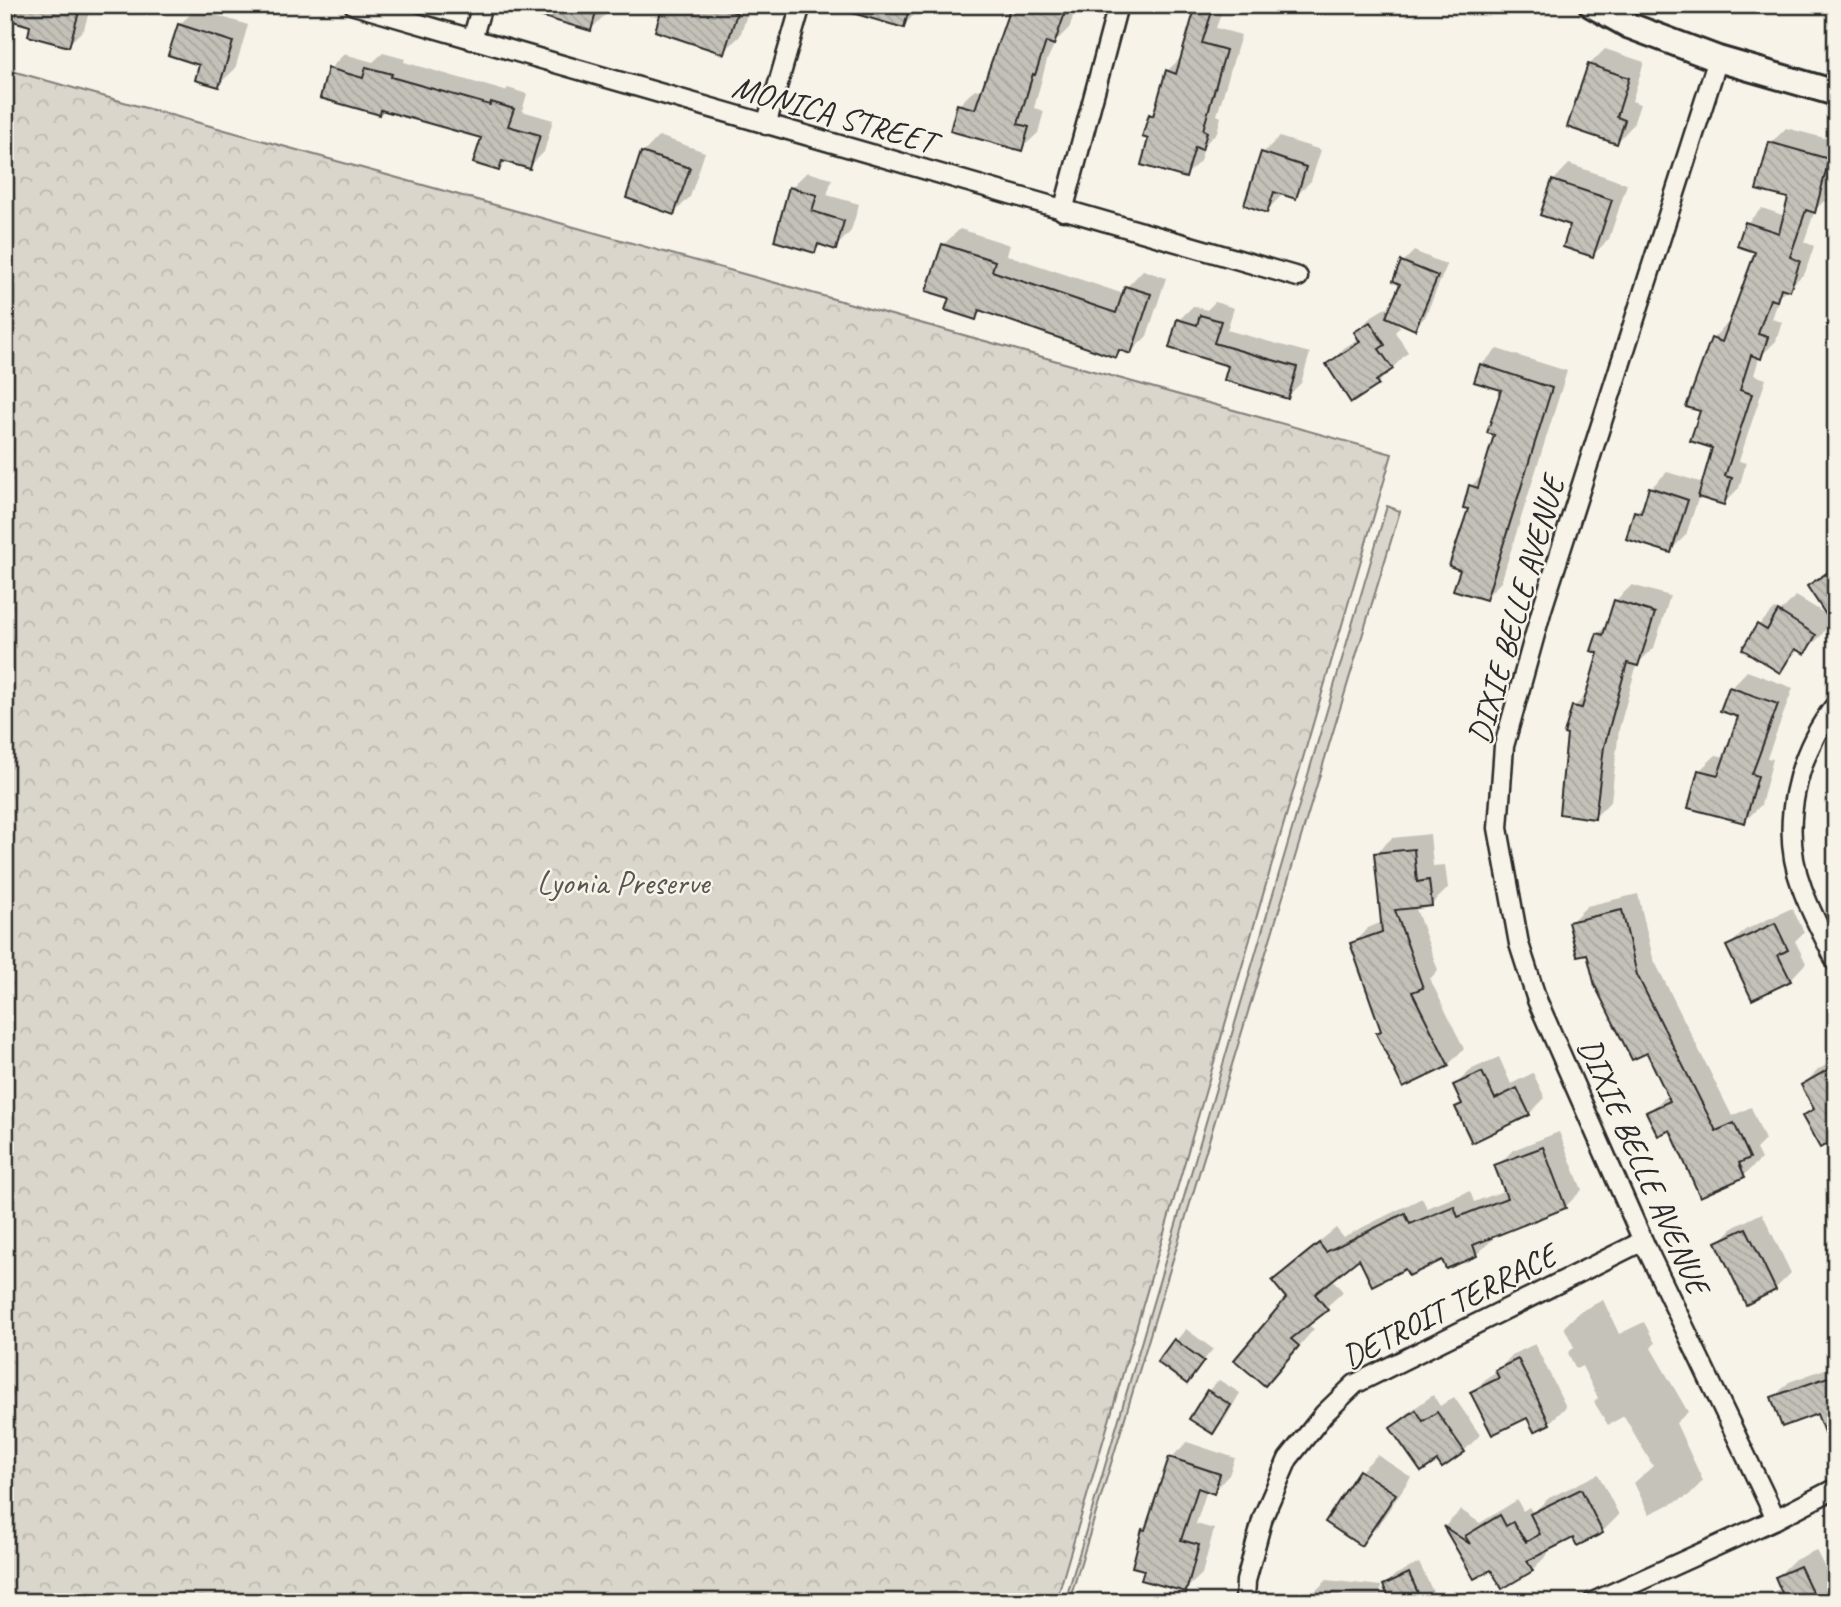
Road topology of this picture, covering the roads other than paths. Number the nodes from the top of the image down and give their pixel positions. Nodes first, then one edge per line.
1 (354, 5) edge
2 (482, 5) edge
3 (802, 5) edge
4 (1118, 5) edge
5 (1592, 5) edge
6 (471, 40) junction
7 (1718, 59) junction
8 (1836, 93) edge
9 (766, 125) junction
10 (1063, 211) junction
11 (1298, 278) dead end
12 (1836, 704) edge
13 (1836, 962) edge
14 (1643, 1241) junction
15 (1836, 1488) edge
16 (1776, 1519) junction
17 (1245, 1602) edge
18 (1593, 1602) edge

1 - 6 street, MONICA STREET
2 - 6 street
3 - 9 street
4 - 10 street
5 - 7 street
6 - 9 street, MONICA STREET
7 - 8 street
7 - 14 street, DIXIE BELLE AVENUE
9 - 10 street, MONICA STREET
10 - 11 street, MONICA STREET
12 - 13 street
14 - 16 street, DIXIE BELLE AVENUE
14 - 17 street, DETROIT TERRACE
15 - 16 street
16 - 18 street

